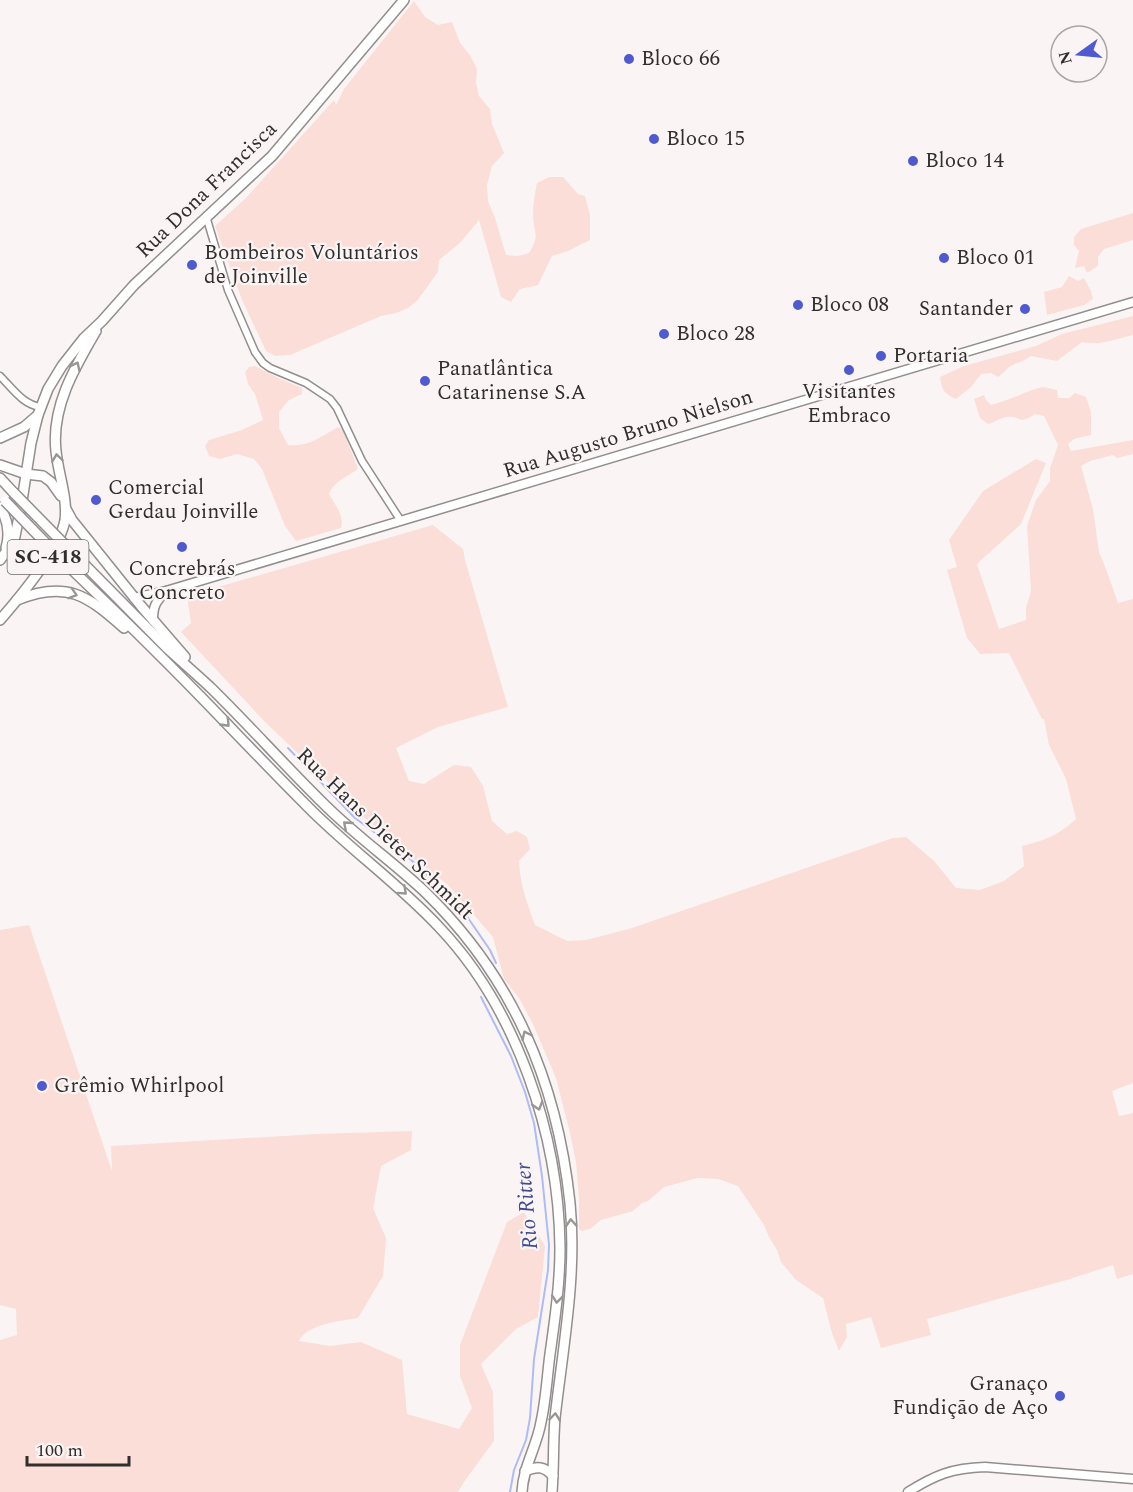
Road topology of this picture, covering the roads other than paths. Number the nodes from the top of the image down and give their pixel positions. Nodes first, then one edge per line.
1 (404, 0) edge
2 (206, 216) junction
3 (1133, 302) edge
4 (102, 321) junction
5 (0, 376) edge
6 (39, 411) junction
7 (58, 415) junction
8 (0, 438) edge
9 (0, 465) edge
10 (26, 474) junction
11 (0, 478) edge
12 (2, 502) edge
13 (64, 503) junction
14 (402, 521) junction
15 (2, 557) edge
16 (166, 591) junction
17 (134, 598) junction
18 (17, 600) junction
19 (0, 620) edge
20 (153, 620) junction
21 (210, 687) junction
22 (200, 696) junction
23 (525, 1471) junction
24 (553, 1476) junction
25 (1133, 1479) edge
26 (522, 1492) edge
27 (552, 1492) edge
28 (908, 1492) edge

1 - 2 main road, Rua Dona Francisca
2 - 4 main road, Rua Dona Francisca
2 - 14 street
3 - 14 main road, Rua Augusto Bruno Nielson
4 - 6 main road, Rua Dona Francisca
7 -> 4 main road, Rua Dona Francisca
5 - 6 street
6 - 7 main road
6 - 8 main road
6 - 10 main road, Rua Dona Francisca
13 -> 7 main road, Rua Dona Francisca
9 - 10 main road
10 - 13 main road
10 - 15 main road, Rua Dona Francisca / SC-418
11 - 21 main road, Rua Hans Dieter Schmidt, bridge
12 - 15 main road
12 - 22 main road, Rua Hans Dieter Schmidt, bridge
13 - 17 main road
13 - 18 main road, Rua Dona Francisca / SC-418
14 - 16 main road, Rua Augusto Bruno Nielson
16 - 17 main road, Rua Augusto Bruno Nielson
16 - 20 main road
17 - 20 main road
18 - 19 main road, Rua Dona Francisca / SC-418
18 -> 22 main road
20 - 21 main road
24 -> 21 main road, Rua Hans Dieter Schmidt
22 -> 23 main road, Rua Hans Dieter Schmidt
23 - 24 main road
23 - 26 main road, Rua Hans Dieter Schmidt
24 - 27 main road, Rua Hans Dieter Schmidt
25 - 28 main road

